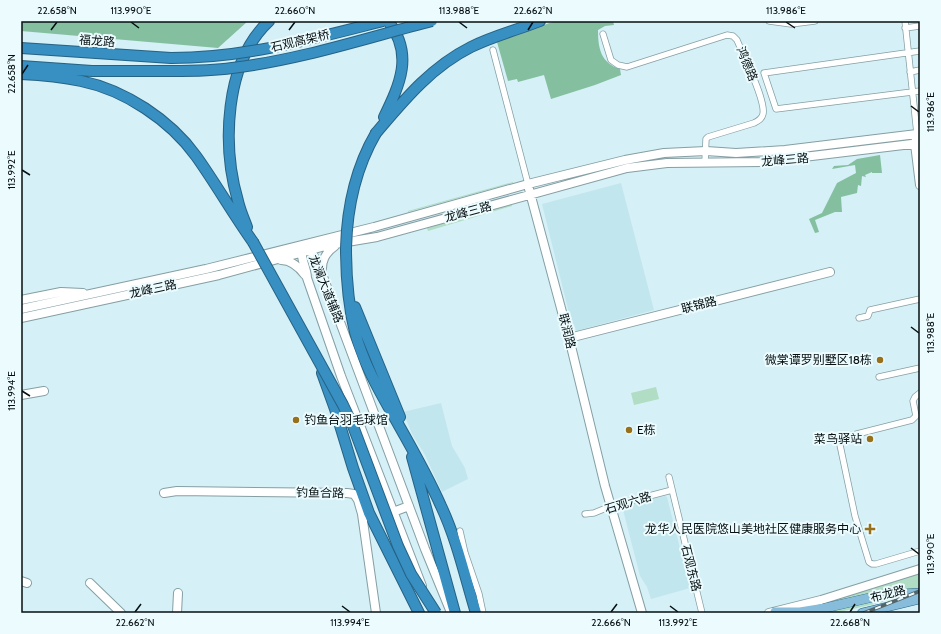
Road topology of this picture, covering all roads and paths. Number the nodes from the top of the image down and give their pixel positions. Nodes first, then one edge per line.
1 (269, 21) edge
2 (383, 21) edge
3 (388, 21) edge
4 (432, 21) edge
5 (540, 21) edge
6 (769, 21) edge
7 (815, 21) edge
8 (905, 21) edge
9 (920, 26) edge
10 (906, 28) junction
11 (603, 34) dead end
12 (21, 48) edge
13 (493, 50) dead end
14 (920, 51) edge
15 (908, 53) junction
16 (172, 58) joint
17 (21, 66) edge
18 (920, 70) edge
19 (910, 72) junction
20 (21, 74) edge
21 (920, 91) edge
22 (912, 92) junction
23 (917, 122) edge
24 (376, 134) junction
25 (918, 141) edge
26 (706, 152) junction
27 (705, 162) junction
28 (528, 184) junction
29 (920, 185) edge
30 (531, 194) junction
31 (253, 242) junction
32 (304, 244) junction
33 (342, 246) junction
34 (312, 251) junction
35 (301, 254) junction
36 (274, 261) junction
37 (830, 272) dead end
38 (322, 274) junction
39 (307, 278) junction
40 (90, 294) junction
41 (21, 300) edge
42 (920, 300) edge
43 (21, 309) edge
44 (21, 318) edge
45 (859, 318) dead end
46 (569, 338) junction
47 (314, 352) junction
48 (920, 368) edge
49 (879, 377) dead end
50 (44, 391) dead end
51 (920, 394) edge
52 (21, 396) edge
53 (669, 477) dead end
54 (672, 490) junction
55 (164, 493) dead end
56 (409, 506) junction
57 (611, 506) junction
58 (393, 512) junction
59 (585, 514) dead end
60 (460, 531) dead end
61 (920, 550) edge
62 (920, 569) edge
63 (90, 583) dead end
64 (178, 593) dead end
65 (920, 593) edge
66 (920, 599) edge
67 (772, 612) edge
68 (121, 613) edge
69 (177, 613) edge
70 (376, 613) edge
71 (420, 613) edge
72 (433, 613) edge
73 (436, 613) edge
74 (451, 613) edge
75 (455, 613) edge
76 (476, 613) edge
77 (483, 613) edge
78 (642, 613) edge
79 (702, 613) edge
80 (862, 613) edge

1 - 31 highway
2 - 16 highway, 石观高架桥, bridge
3 - 24 highway, bridge
4 - 17 highway, 石观高架桥, bridge
5 - 24 highway
6 - 7 street
8 - 10 street
9 - 10 street
10 - 15 street
11 - 26 street, 鸿德路
12 - 16 highway, 福龙路
13 - 28 street, 联润路
14 - 15 street
15 - 19 street
15 - 22 street
18 - 19 street
19 - 22 street
20 - 31 highway
21 - 22 street
22 - 23 street
23 - 25 street
24 - 33 highway, bridge
25 - 26 main road, 龙峰三路
25 - 27 main road, 龙峰三路
25 - 29 main road
26 - 27 street, 鸿德路
26 - 28 main road, 龙峰三路
27 - 30 main road, 龙峰三路
28 - 30 main road, 联润路
28 - 32 main road, 龙峰三路
30 - 33 main road, 龙峰三路
30 - 46 main road, 联润路
31 - 47 highway, bridge
32 - 34 main road, 龙澜大道辅路
32 - 35 main road, 龙澜大道辅路
32 - 40 main road, 龙峰三路
33 - 34 main road, 龙峰三路
33 - 38 main road
33 - 75 highway
33 - 76 highway
34 - 35 main road, 龙峰三路
34 - 38 main road, 龙澜大道辅路
35 - 36 main road, 龙峰三路
35 - 39 main road, 龙澜大道辅路
36 - 39 main road
36 - 44 main road, 龙峰三路
37 - 46 main road, 联锦路
38 - 56 main road, 龙澜大道辅路
39 - 58 main road, 龙澜大道辅路
40 - 41 main road
40 - 43 main road, 龙峰三路
42 - 45 street
46 - 57 main road, 联润路
47 - 71 highway, bridge
47 - 73 highway, bridge
48 - 49 street
50 - 52 main road
51 - 61 street
53 - 54 street, 石观东路
54 - 57 street, 石观六路
54 - 79 street, 石观东路
55 - 70 main road, 钓鱼合路
56 - 58 main road
56 - 74 main road, 龙澜大道辅路
57 - 59 street, 石观六路
57 - 78 main road, 联润路
58 - 72 main road, 龙澜大道辅路
60 - 77 street
62 - 67 main road
63 - 68 main road
64 - 69 main road
65 - 67 main road
66 - 80 main road, 布龙路

